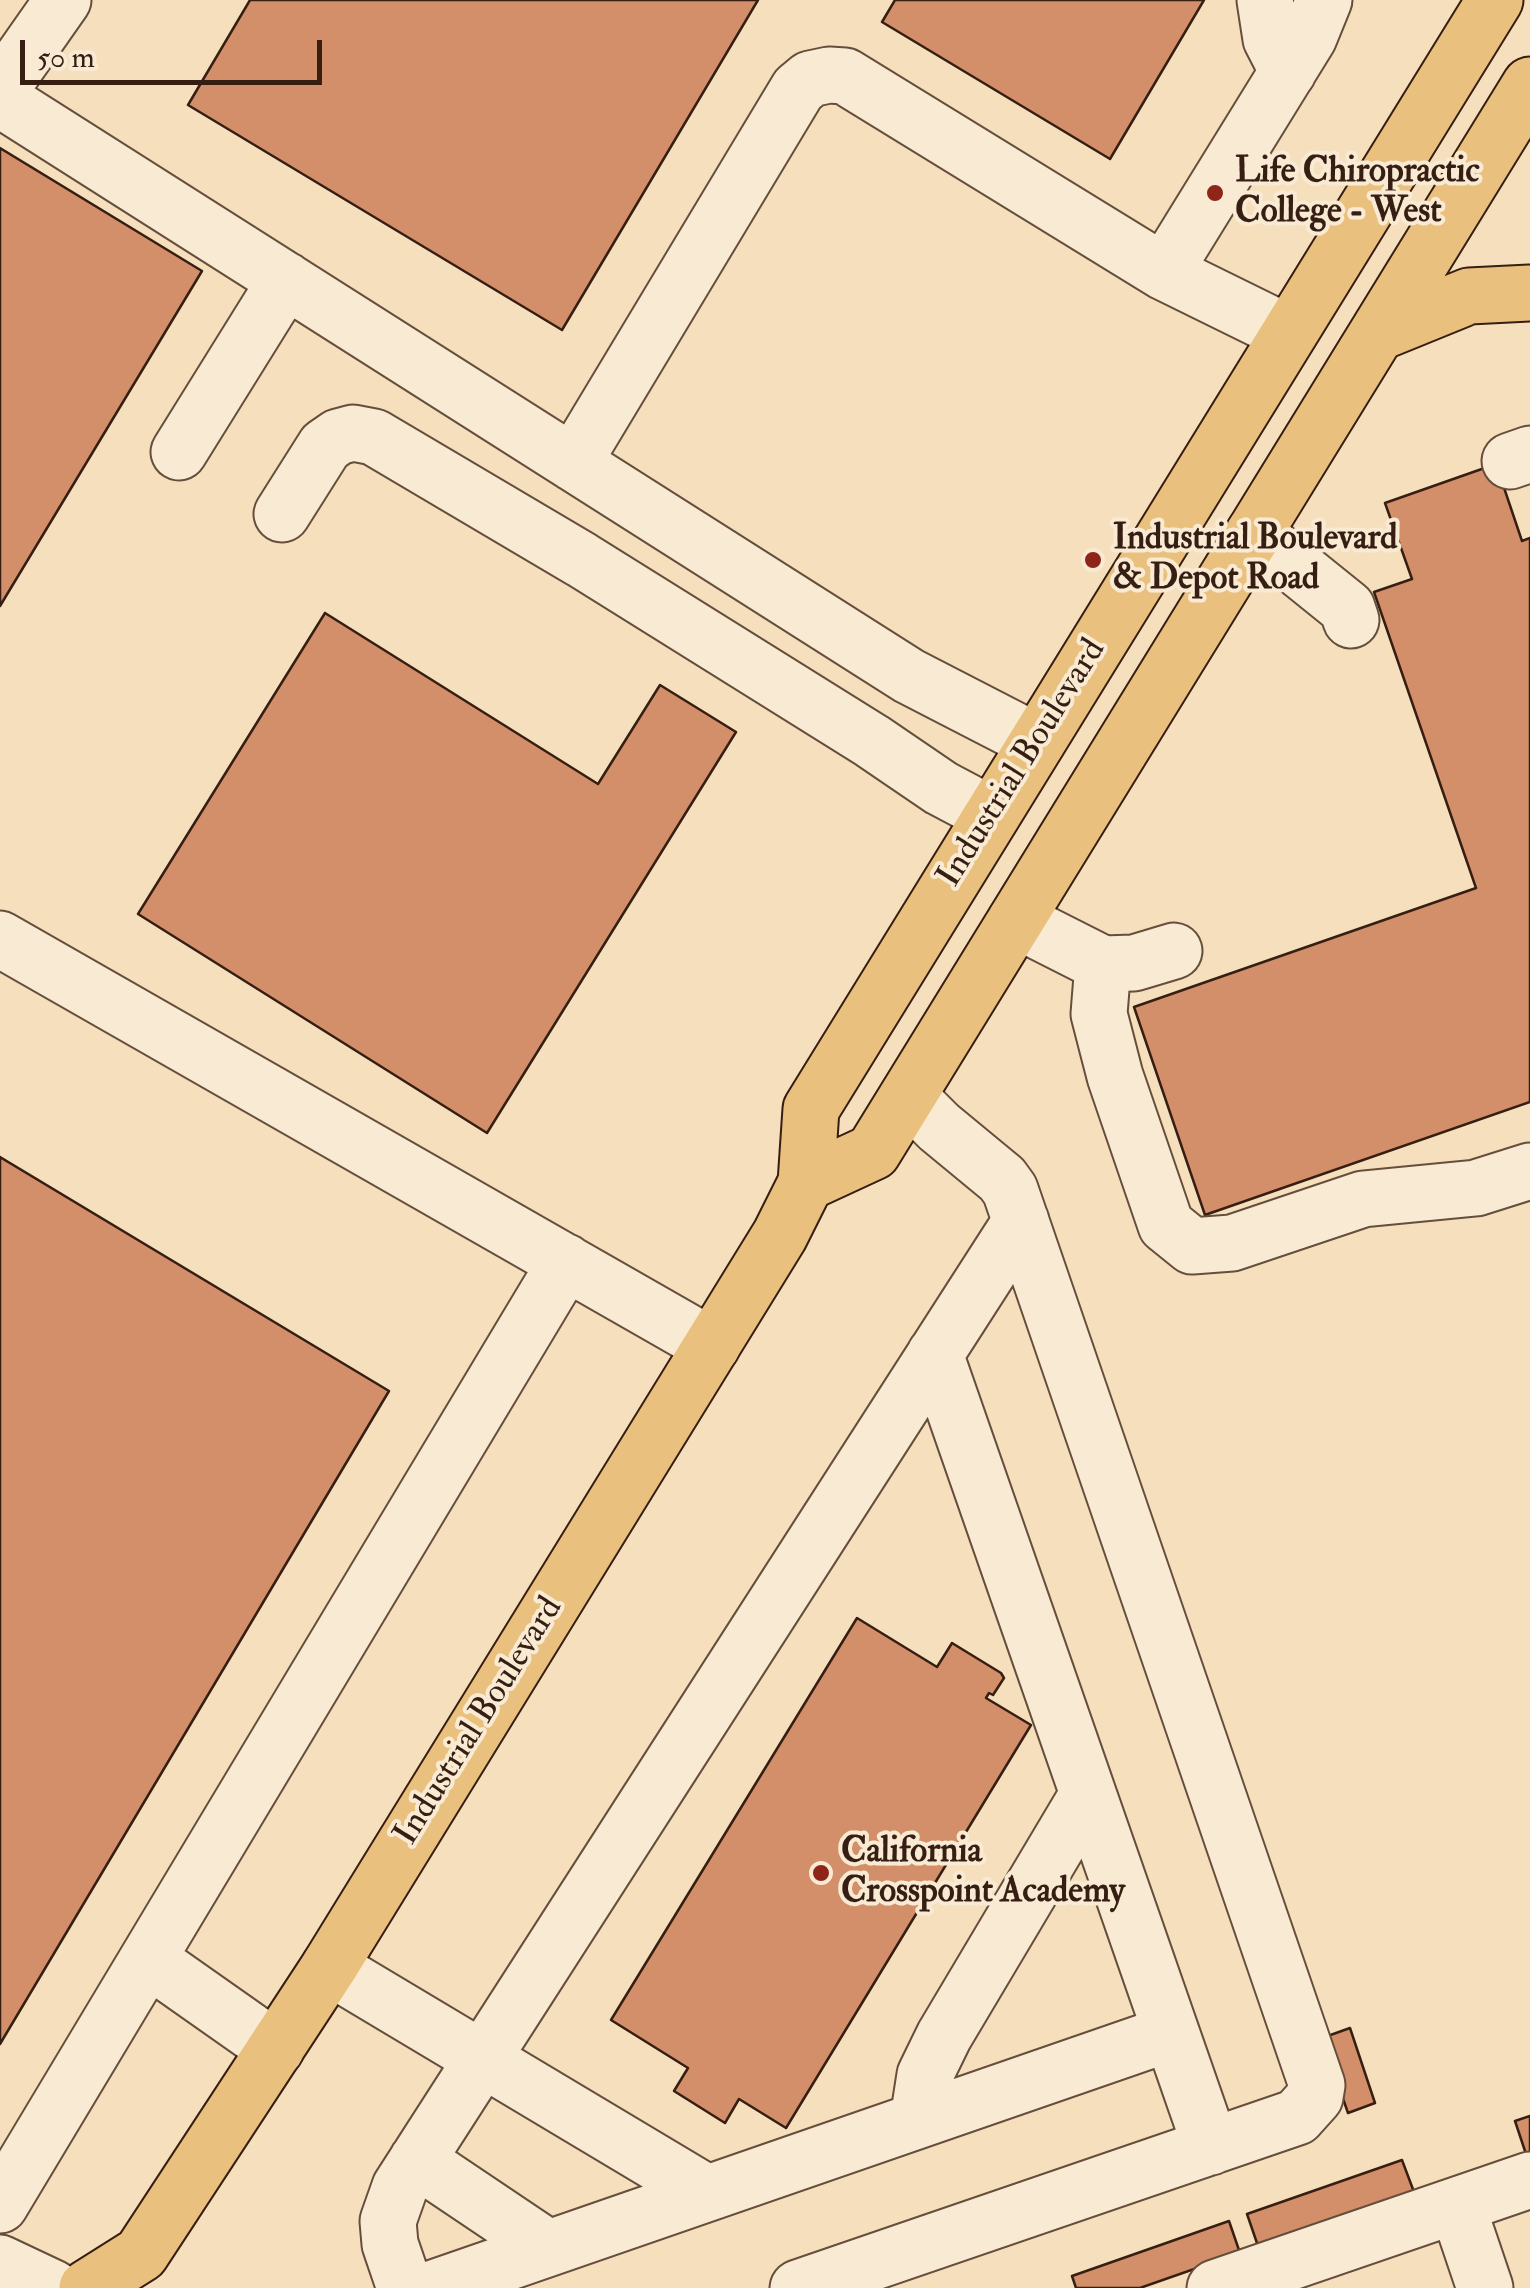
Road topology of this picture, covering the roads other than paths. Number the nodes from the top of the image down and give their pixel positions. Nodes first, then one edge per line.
1 (63, 0) edge
2 (1264, 0) edge
3 (1324, 0) edge
4 (1488, 4) edge
5 (1288, 72) junction
6 (0, 90) edge
7 (0, 99) edge
8 (1526, 108) edge
9 (1164, 272) junction
10 (286, 280) junction
11 (1530, 293) edge
12 (1288, 333) junction
13 (1378, 333) junction
14 (179, 452) dead end
15 (573, 463) junction
16 (282, 514) dead end
17 (1254, 533) junction
18 (1351, 620) dead end
19 (1037, 742) junction
20 (992, 815) junction
21 (1016, 920) junction
22 (0, 939) edge
23 (1174, 951) dead end
24 (1103, 964) junction
25 (976, 985) junction
26 (908, 1096) junction
27 (1530, 1171) edge
28 (806, 1182) junction
29 (1021, 1221) junction
30 (566, 1262) junction
31 (712, 1346) junction
32 (935, 1354) junction
33 (1088, 1794) junction
34 (148, 1959) junction
35 (329, 1967) junction
36 (1171, 2033) junction
37 (276, 2049) junction
38 (482, 2059) junction
39 (918, 2120) junction
40 (1211, 2147) junction
41 (417, 2160) junction
42 (1530, 2180) edge
43 (707, 2194) junction
44 (0, 2205) edge
45 (1456, 2205) junction
46 (548, 2248) junction
47 (0, 2264) edge
48 (140, 2271) edge
49 (53, 2288) edge
50 (86, 2288) edge
51 (405, 2288) edge
52 (434, 2288) edge
53 (798, 2288) edge
54 (1215, 2288) edge
55 (1486, 2288) edge

1 - 6 street
2 - 5 street
3 - 5 street
4 - 8 main road
4 - 12 main road, Industrial Boulevard
5 - 9 street
7 - 10 street
8 - 13 main road
9 - 12 street
9 - 15 street
10 - 14 street
10 - 15 street
11 - 13 main road
12 - 19 main road, Industrial Boulevard
13 - 17 main road
15 - 19 street
16 - 20 street
17 - 18 street
17 - 21 main road
19 - 20 main road, Industrial Boulevard
19 - 25 main road
20 - 28 main road, Industrial Boulevard
21 - 24 street
21 - 25 main road
22 - 30 street
23 - 24 street
24 - 27 street
25 - 26 main road
26 - 28 main road
26 - 29 street
28 - 31 main road, Industrial Boulevard
29 - 32 street
29 - 40 street
30 - 31 street
30 - 34 street
31 - 35 main road, Industrial Boulevard
32 - 33 street
32 - 38 street
33 - 36 street
33 - 39 street
34 - 37 street
34 - 44 street
35 - 37 main road, Industrial Boulevard
35 - 38 street
36 - 39 street
36 - 40 street
37 - 48 main road, Industrial Boulevard
38 - 41 street
38 - 43 street
39 - 43 street
40 - 53 street
41 - 46 street
41 - 51 street
42 - 45 street
43 - 46 street
45 - 54 street
45 - 55 street
46 - 52 street
47 - 49 street
48 - 50 main road, Industrial Boulevard

